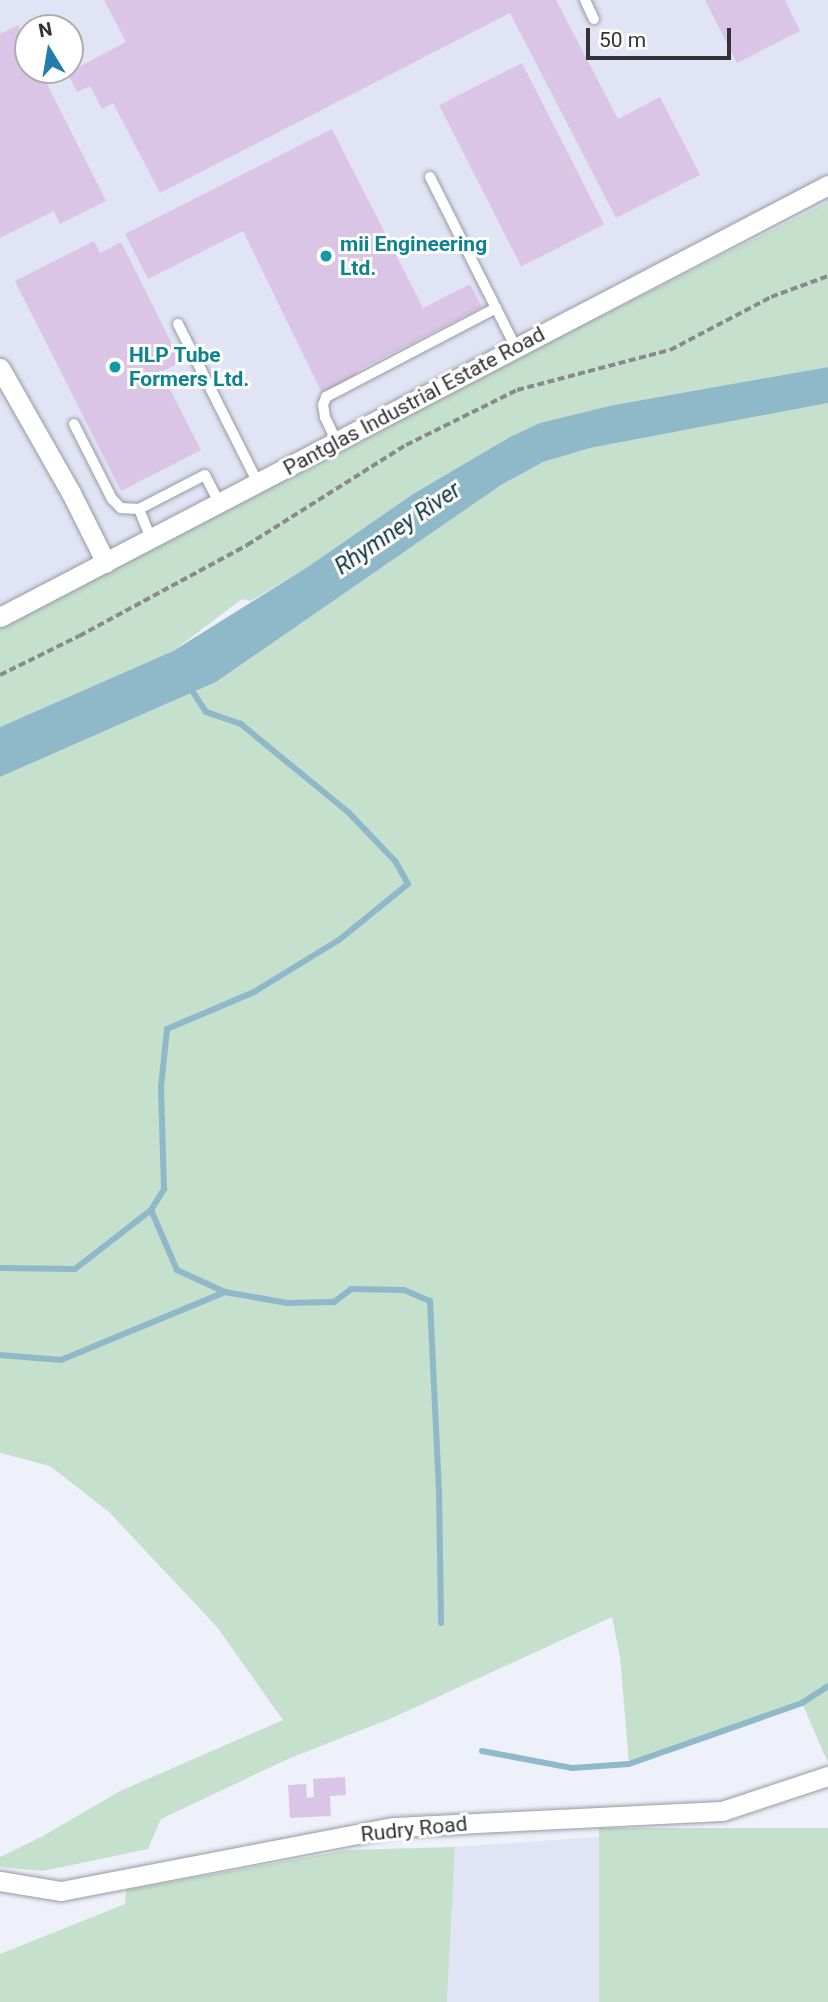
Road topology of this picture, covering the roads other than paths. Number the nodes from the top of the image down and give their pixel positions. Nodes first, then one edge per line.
1 (585, 0) edge
2 (594, 19) dead end
3 (430, 177) dead end
4 (828, 186) edge
5 (496, 308) junction
6 (178, 324) dead end
7 (516, 348) junction
8 (0, 368) edge
9 (74, 424) dead end
10 (337, 443) junction
11 (258, 483) junction
12 (219, 503) junction
13 (139, 509) junction
14 (151, 538) junction
15 (106, 563) junction
16 (0, 617) edge
17 (828, 1776) edge
18 (0, 1881) edge

1 - 2 lane
3 - 5 lane
4 - 7 street, Pantglas Industrial Estate Road
5 - 7 lane
5 - 10 lane
6 - 11 lane
7 - 10 street, Pantglas Industrial Estate Road
8 - 15 street
9 - 13 lane
10 - 11 street, Pantglas Industrial Estate Road
11 - 12 street, Pantglas Industrial Estate Road
12 - 13 lane
12 - 14 street, Pantglas Industrial Estate Road
13 - 14 lane
14 - 15 street, Pantglas Industrial Estate Road
15 - 16 street, Pantglas Industrial Estate Road
17 - 18 street, Rudry Road

